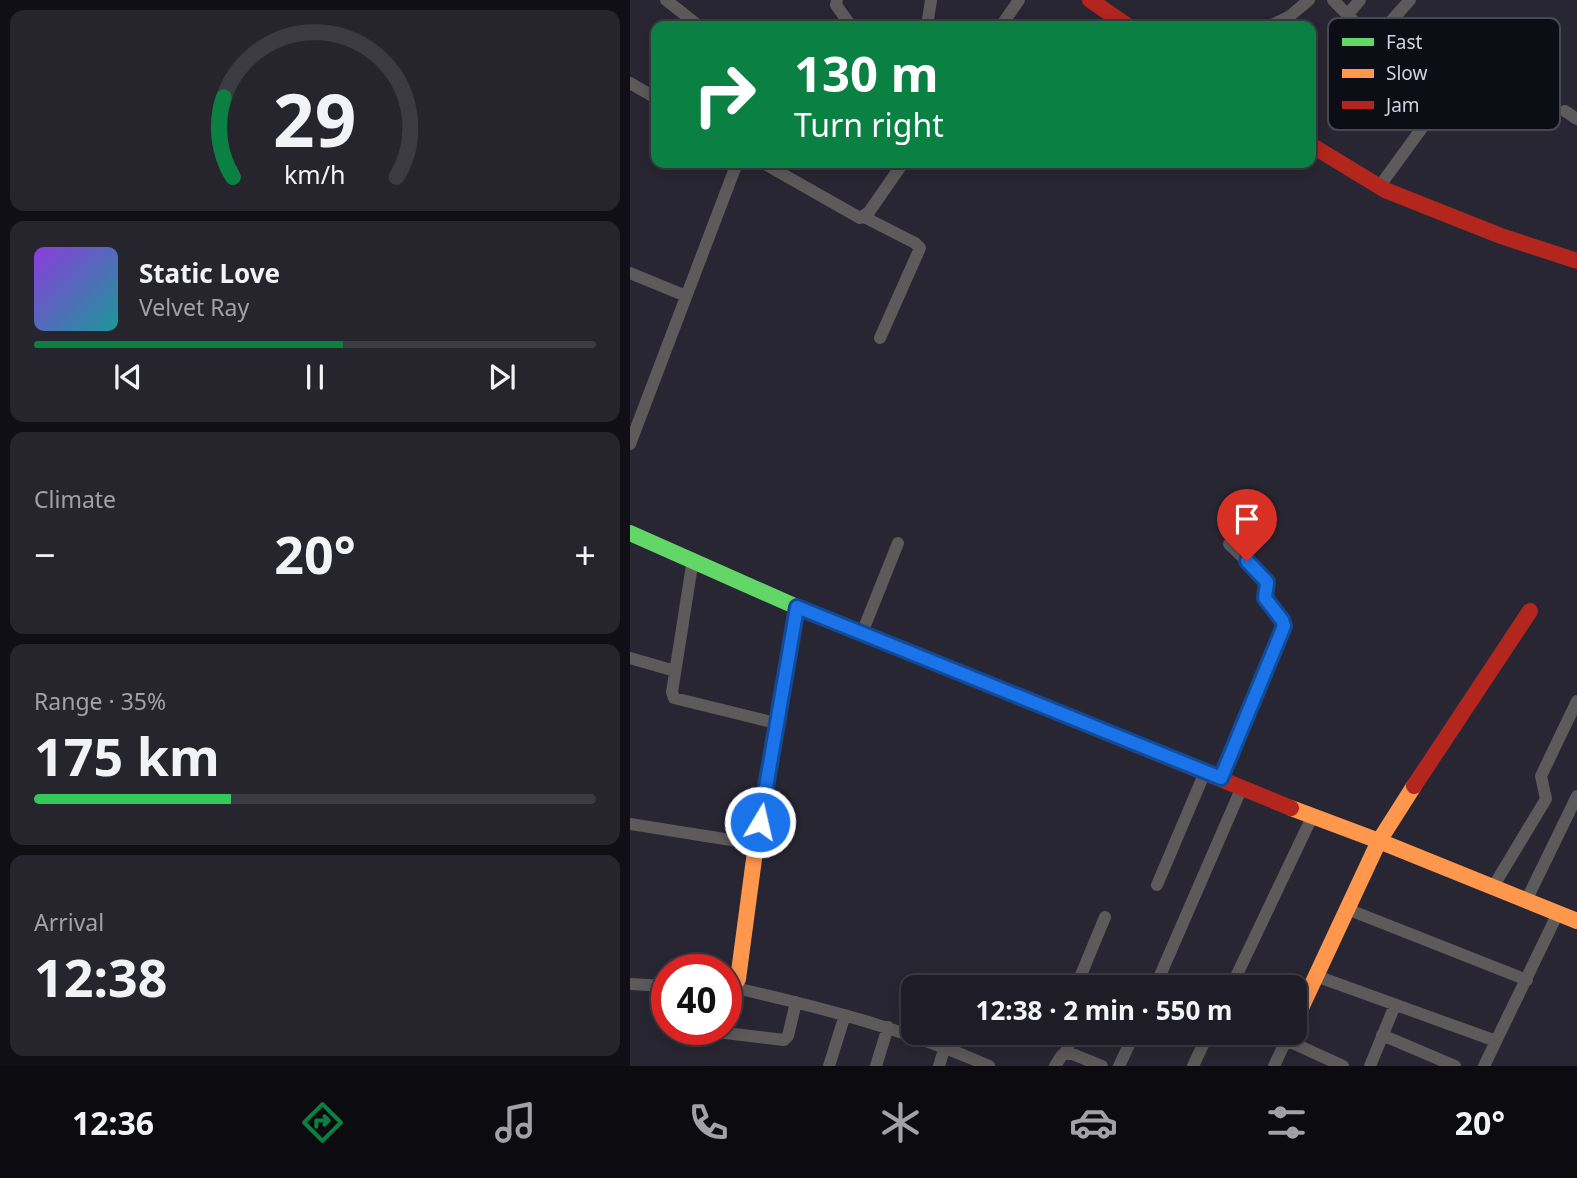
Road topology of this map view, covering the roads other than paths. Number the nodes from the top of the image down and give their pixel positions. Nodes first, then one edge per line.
1 (666, 0) edge
2 (837, 0) edge
3 (931, 0) edge
4 (1019, 0) edge
5 (1090, 0) edge
6 (1309, 0) edge
7 (1333, 0) edge
8 (1360, 0) edge
9 (1405, 2) edge
10 (1348, 14) junction
11 (1352, 18) edge
12 (1392, 18) edge
13 (693, 21) edge
14 (847, 21) edge
15 (928, 21) edge
16 (1004, 21) edge
17 (1121, 21) edge
18 (1280, 21) edge
19 (630, 83) edge
20 (651, 95) edge
21 (1565, 111) dead end
22 (1577, 119) edge
23 (1421, 130) edge
24 (1316, 148) edge
25 (735, 168) edge
26 (772, 168) edge
27 (900, 168) edge
28 (1380, 187) junction
29 (864, 217) junction
30 (1577, 261) edge
31 (630, 274) edge
32 (686, 296) junction
33 (880, 338) dead end
34 (630, 444) edge
35 (630, 533) edge
36 (898, 543) dead end
37 (1228, 544) dead end
38 (693, 559) junction
39 (797, 607) junction
40 (1530, 611) dead end
41 (862, 633) junction
42 (630, 658) edge
43 (675, 671) junction
44 (1577, 701) edge
45 (776, 723) junction
46 (1205, 772) junction
47 (1221, 778) junction
48 (1242, 787) junction
49 (1577, 796) edge
50 (1312, 817) junction
51 (630, 824) edge
52 (1379, 841) junction
53 (757, 844) junction
54 (1157, 885) dead end
55 (1493, 887) junction
56 (1526, 901) junction
57 (1347, 909) junction
58 (1558, 913) junction
59 (1105, 917) dead end
60 (1577, 921) edge
61 (742, 954) edge
62 (1081, 975) edge
63 (1159, 975) edge
64 (1237, 975) edge
65 (1316, 976) junction
66 (1527, 980) junction
67 (630, 984) edge
68 (651, 985) edge
69 (742, 990) edge
70 (1307, 995) edge
71 (796, 1002) junction
72 (1395, 1005) junction
73 (845, 1015) junction
74 (888, 1027) junction
75 (742, 1035) edge
76 (1382, 1035) junction
77 (1496, 1041) junction
78 (1069, 1045) edge
79 (1129, 1045) edge
80 (1203, 1045) edge
81 (1284, 1045) edge
82 (1304, 1045) edge
83 (946, 1046) junction
84 (1065, 1053) junction
85 (829, 1066) edge
86 (876, 1066) edge
87 (939, 1066) edge
88 (989, 1066) edge
89 (1055, 1066) edge
90 (1102, 1066) edge
91 (1119, 1066) edge
92 (1194, 1066) edge
93 (1274, 1066) edge
94 (1343, 1066) edge
95 (1370, 1066) edge
96 (1455, 1066) edge
97 (1484, 1066) edge

1 - 13 street
2 - 14 street
3 - 15 street
4 - 16 street
5 - 17 street
6 - 18 street
7 - 10 street
8 - 10 street
9 - 12 street
10 - 11 street
19 - 20 street
21 - 22 street
23 - 28 street
24 - 28 street
25 - 32 street
26 - 29 street
27 - 29 street
28 - 30 street
29 - 33 street
31 - 32 street
32 - 34 street
35 - 38 street
36 - 41 street
37 - 47 street
38 - 39 street
38 - 43 street
39 - 41 street
39 - 45 street
40 - 52 street
41 - 46 street
42 - 43 street
43 - 45 street
44 - 55 street
45 - 53 street
46 - 47 street
46 - 54 street
47 - 48 street
48 - 50 street
48 - 63 street
49 - 56 street
50 - 52 street
50 - 64 street
51 - 53 street
52 - 55 street
52 - 57 street
53 - 61 street
55 - 56 street
56 - 58 street
57 - 65 street
57 - 66 street
58 - 60 street
58 - 66 street
59 - 62 street
65 - 70 street
65 - 72 street
66 - 77 street
67 - 68 street
69 - 71 street
71 - 73 street
71 - 75 street
72 - 76 street
72 - 77 street
73 - 74 street
73 - 85 street
74 - 83 street
74 - 86 street
76 - 95 street
76 - 96 street
77 - 97 street
78 - 84 street
79 - 91 street
80 - 92 street
81 - 93 street
82 - 94 street
83 - 87 street
83 - 88 street
84 - 89 street
84 - 90 street

